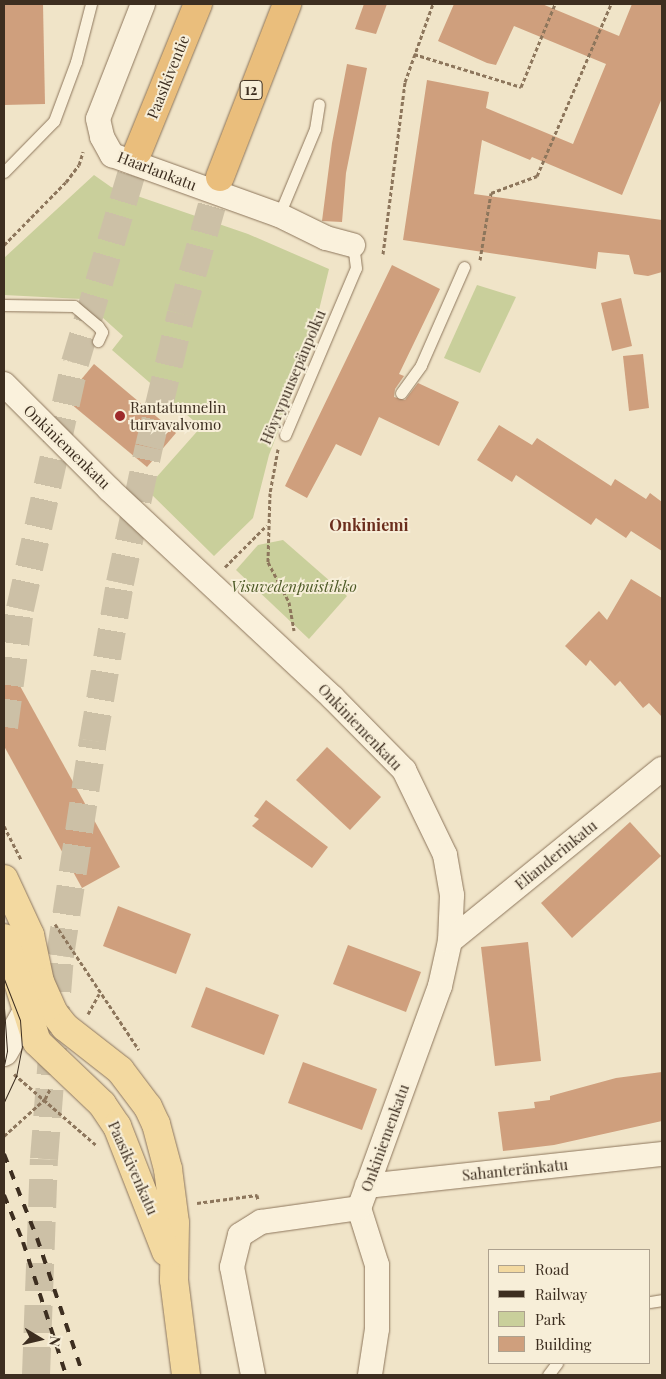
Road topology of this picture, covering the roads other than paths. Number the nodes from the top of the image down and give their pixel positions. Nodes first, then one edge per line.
1 (91, 4) edge
2 (143, 4) edge
3 (184, 4) edge
4 (198, 4) edge
5 (287, 4) edge
6 (165, 81) junction
7 (319, 104) dead end
8 (138, 151) tunnel mouth
9 (4, 172) edge
10 (220, 177) tunnel mouth
11 (279, 215) junction
12 (353, 245) joint
13 (464, 267) dead end
14 (4, 306) edge
15 (98, 341) dead end
16 (4, 384) edge
17 (401, 393) dead end
18 (285, 435) road end
19 (662, 769) edge
20 (4, 879) edge
21 (450, 940) junction
22 (5, 943) edge
23 (34, 952) junction
24 (4, 982) edge
25 (15, 1014) edge
26 (74, 1025) junction
27 (44, 1051) junction
28 (4, 1052) edge
29 (4, 1057) edge
30 (662, 1154) edge
31 (363, 1197) junction
32 (174, 1280) junction
33 (556, 1364) edge
34 (186, 1375) edge
35 (252, 1375) edge
36 (370, 1375) edge
37 (548, 1375) edge

1 - 9 lane
2 - 11 street, Haarlankatu
3 - 6 highway
4 - 6 highway, Paasikiventie
5 - 10 highway, 12
6 - 8 highway, Paasikiventie
7 - 11 lane
11 - 12 street, Haarlankatu
12 - 18 lane, Höyrypuusepänpolku
13 - 17 lane
14 - 15 lane
16 - 21 street, Onkiniemenkatu
19 - 21 street, Elianderinkatu
20 - 23 main road, Paasikivenkatu
21 - 31 street, Onkiniemenkatu
22 - 24 main road
22 - 25 main road, Paasikivenkatu
23 - 25 main road
23 - 26 main road, Paasikivenkatu
25 - 26 main road
25 - 27 main road, Paasikivenkatu
25 - 28 main road
26 - 32 main road, Paasikivenkatu
27 - 29 main road
27 - 32 main road, Paasikivenkatu
30 - 31 street, Sahanteränkatu
31 - 35 street, Onkiniemenkatu
31 - 36 street, Onkiniemenkatu
32 - 34 main road, Paasikivenkatu
33 - 37 lane

